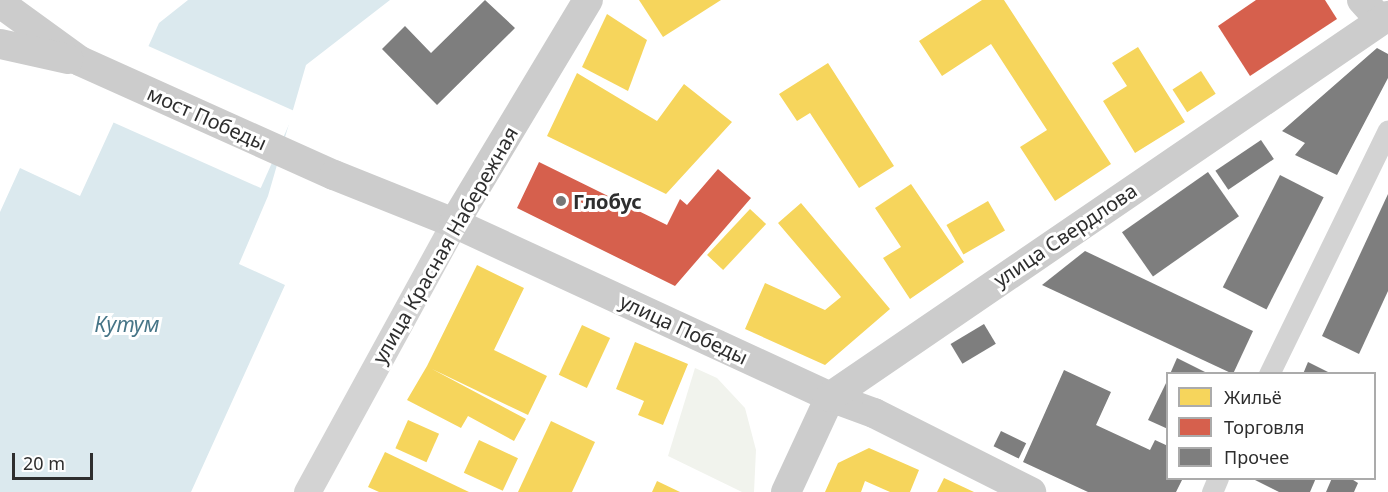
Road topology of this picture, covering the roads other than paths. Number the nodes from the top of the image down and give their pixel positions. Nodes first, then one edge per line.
1 (588, 0) edge
2 (0, 3) edge
3 (1379, 15) edge
4 (0, 45) edge
5 (80, 61) junction
6 (1388, 130) edge
7 (334, 175) joint
8 (454, 223) junction
9 (1270, 372) edge
10 (830, 397) junction
11 (307, 492) edge
12 (786, 492) edge
13 (1031, 492) edge

1 - 8 main road, улица Красная Набережная
2 - 5 main road
3 - 10 main road, улица Свердлова
4 - 5 main road
5 - 7 main road, мост Победы
6 - 9 street
7 - 8 main road, улица Победы
8 - 10 main road, улица Победы
8 - 11 street, улица Красная Набережная
10 - 12 main road
10 - 13 main road, улица Победы

